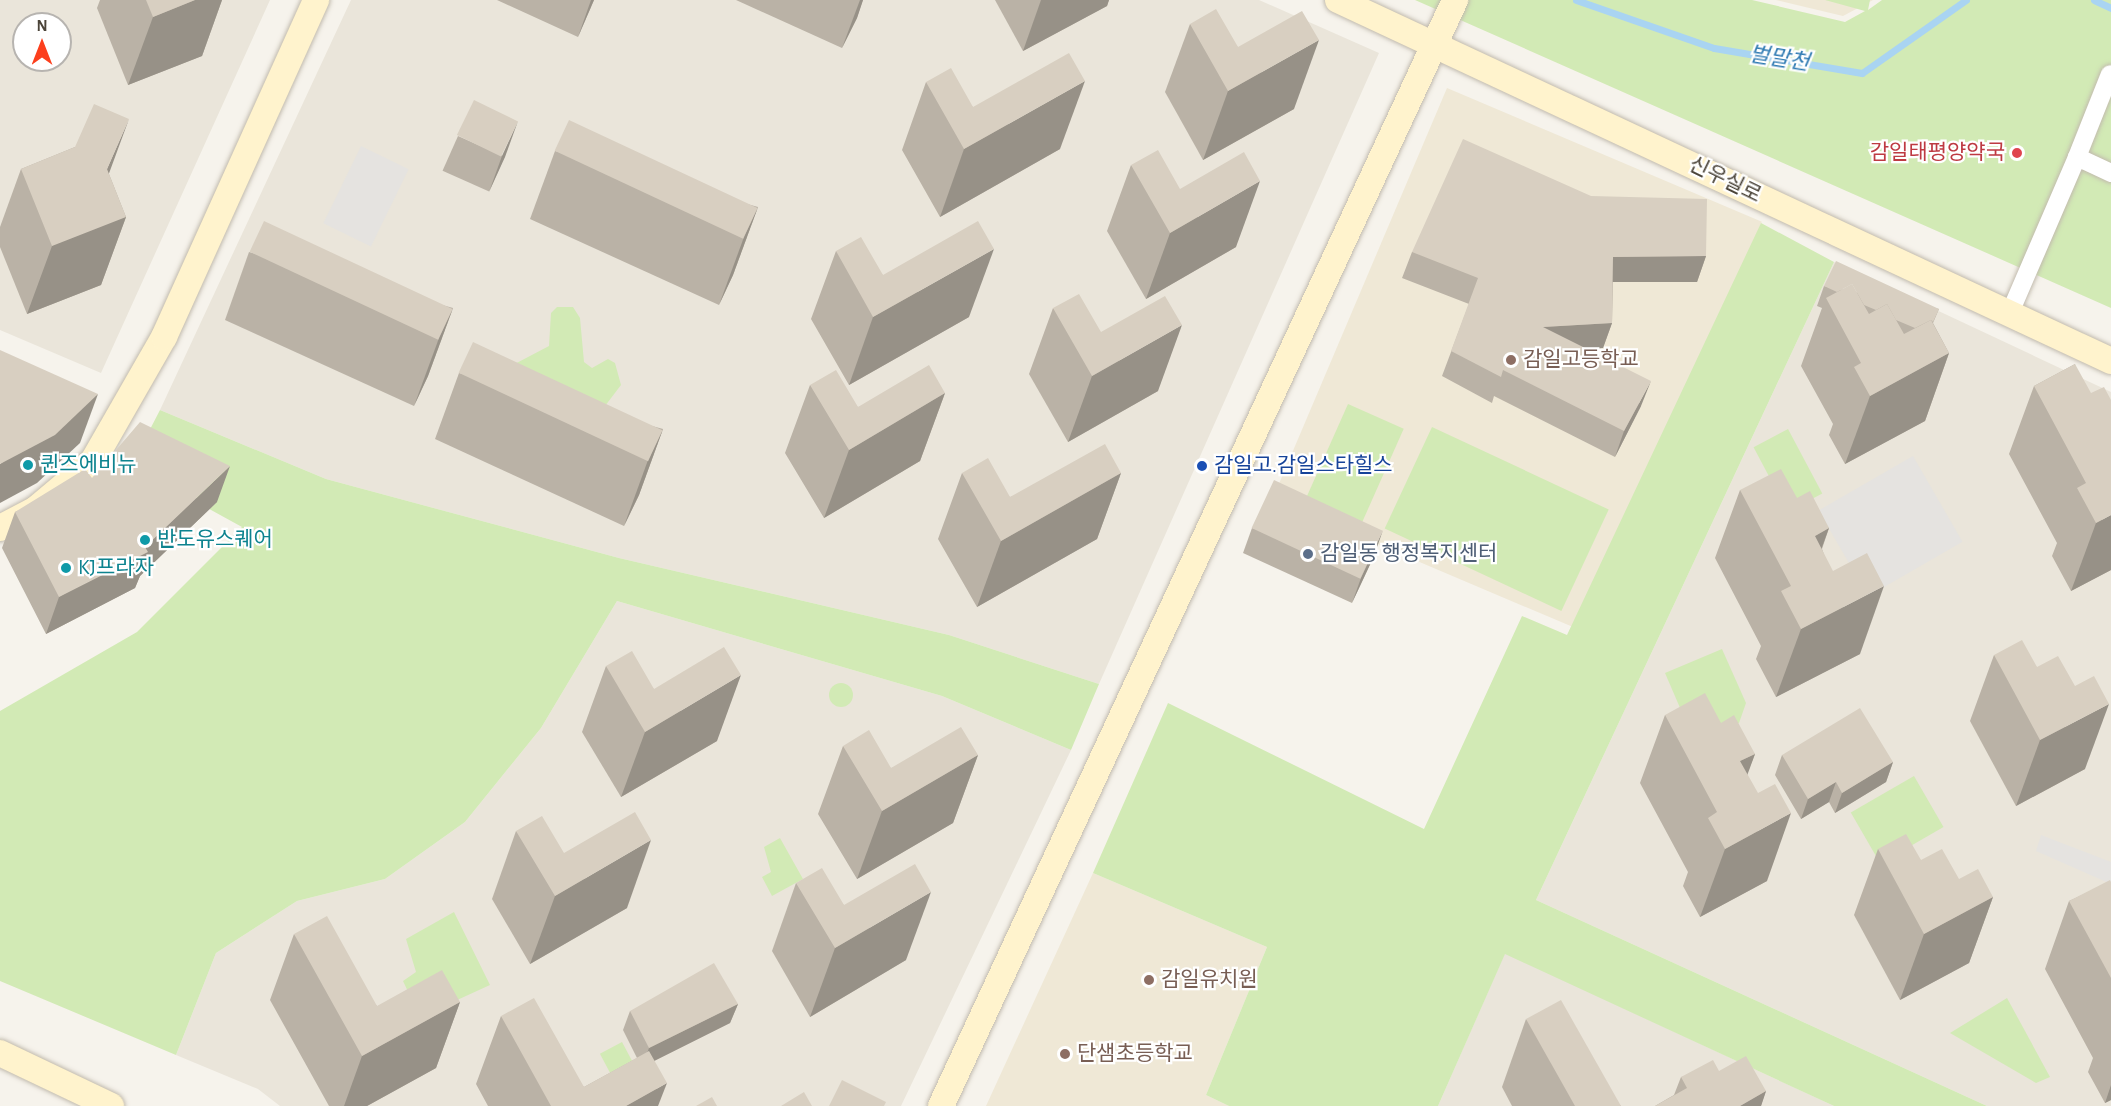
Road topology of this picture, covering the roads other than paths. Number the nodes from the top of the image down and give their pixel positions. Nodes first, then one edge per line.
1 (316, 0) edge
2 (1338, 0) edge
3 (1455, 0) edge
4 (1436, 41) junction
5 (2110, 74) edge
6 (2077, 157) junction
7 (2111, 173) edge
8 (2009, 315) junction
9 (2111, 361) edge
10 (0, 528) edge
11 (0, 1053) edge
12 (111, 1106) edge
13 (940, 1106) edge

1 - 10 street
2 - 4 street, 신우실로
3 - 4 street
4 - 8 street, 신우실로
4 - 13 street
5 - 6 street
6 - 7 street
6 - 8 street
8 - 9 street, 신우실로
11 - 12 street

